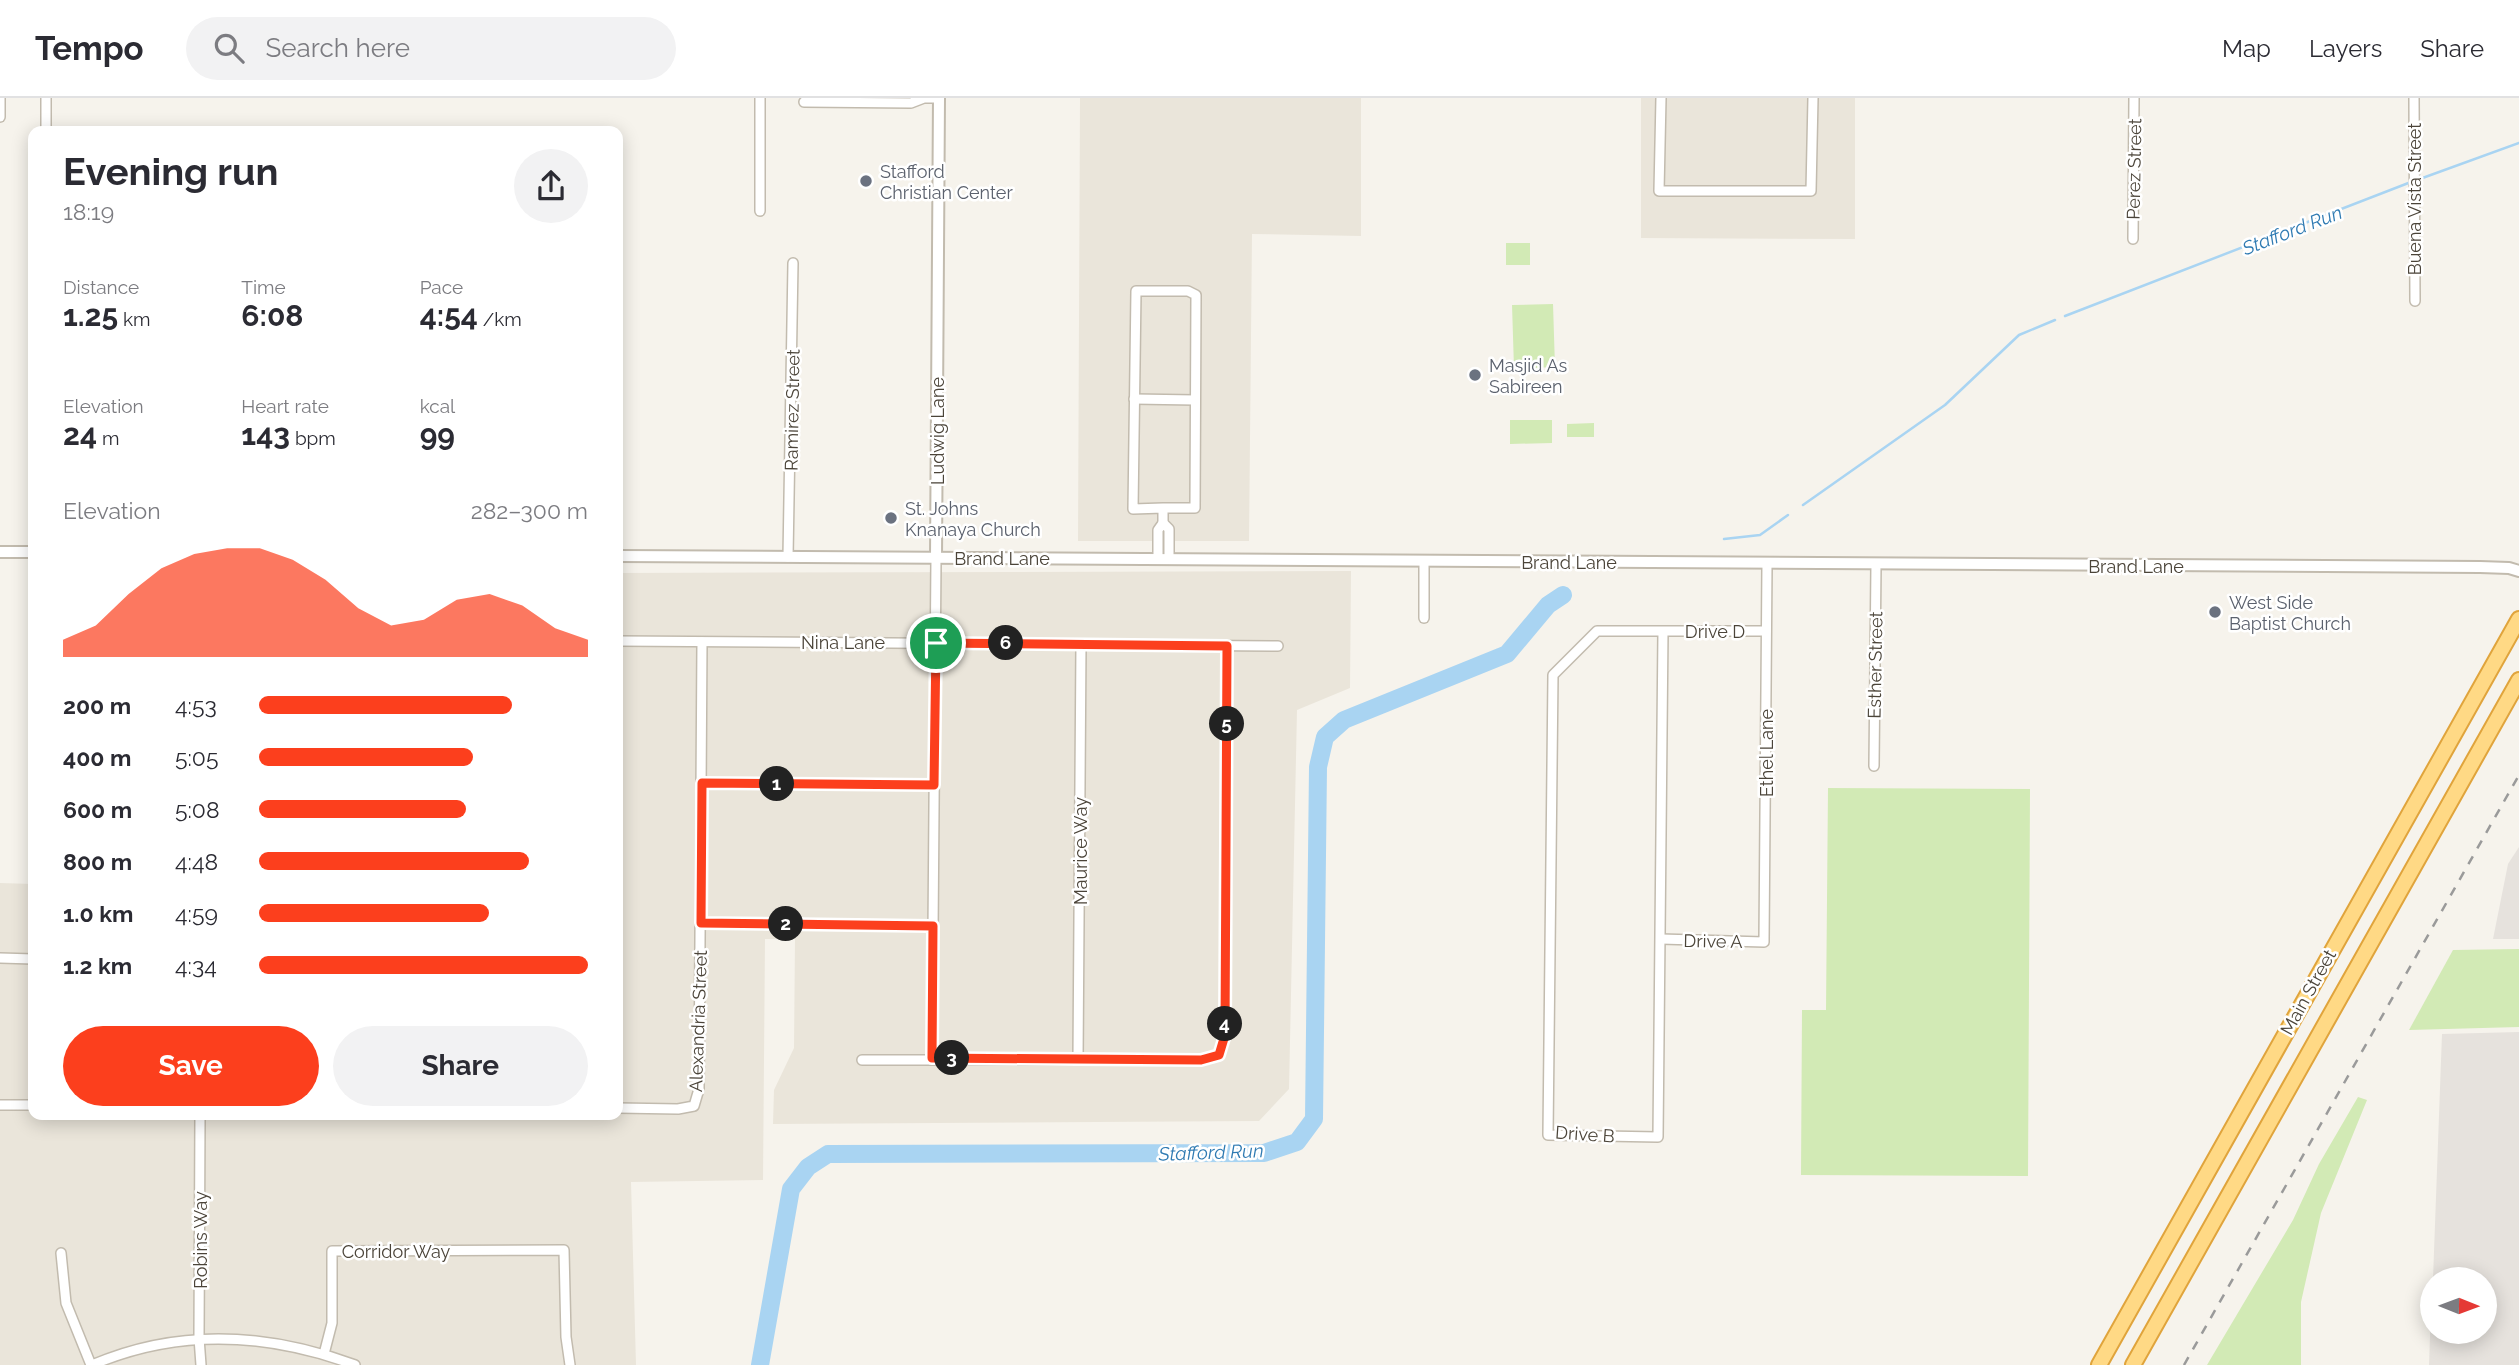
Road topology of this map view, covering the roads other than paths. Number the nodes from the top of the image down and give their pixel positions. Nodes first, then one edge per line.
1 (0, 98) edge
2 (47, 98) edge
3 (760, 98) edge
4 (939, 98) edge
5 (1661, 98) edge
6 (1813, 98) edge
7 (2134, 98) edge
8 (2414, 98) edge
9 (804, 102) dead end
10 (0, 117) edge
11 (46, 126) edge
12 (760, 211) dead end
13 (2133, 239) dead end
14 (793, 263) dead end
15 (2415, 301) dead end
16 (1134, 399) junction
17 (1195, 400) junction
18 (1163, 508) junction
19 (0, 552) edge
20 (28, 552) edge
21 (623, 556) edge
22 (788, 557) junction
23 (936, 558) junction
24 (1163, 559) junction
25 (1424, 561) junction
26 (1768, 564) junction
27 (1876, 564) junction
28 (2519, 571) edge
29 (1424, 618) dead end
30 (2519, 619) edge
31 (1663, 631) junction
32 (1766, 631) junction
33 (623, 642) edge
34 (702, 642) junction
35 (936, 643) junction
36 (1082, 644) junction
37 (1227, 646) junction
38 (1278, 646) dead end
39 (2519, 680) edge
40 (1874, 766) dead end
41 (702, 783) junction
42 (934, 785) junction
43 (701, 923) junction
44 (933, 926) junction
45 (1661, 939) junction
46 (1764, 942) joint
47 (0, 958) edge
48 (28, 959) edge
49 (932, 1058) junction
50 (1078, 1059) junction
51 (862, 1060) dead end
52 (0, 1104) edge
53 (28, 1105) edge
54 (623, 1108) edge
55 (200, 1120) edge
56 (61, 1253) dead end
57 (199, 1338) junction
58 (324, 1353) junction
59 (91, 1365) edge
60 (201, 1365) edge
61 (355, 1365) edge
62 (569, 1365) edge
63 (2099, 1365) edge
64 (2133, 1365) edge

1 - 10 street
2 - 11 street
3 - 12 street
4 - 9 street
4 - 23 street, Ludwig Lane
5 - 6 street
7 - 13 street, Perez Street
8 - 15 street, Buena Vista Street
14 - 22 street, Ramirez Street
16 - 17 street
16 - 17 street
16 - 18 street
17 - 18 street
18 - 24 street
19 - 20 street
21 - 22 street, Brand Lane
22 - 23 street, Brand Lane
23 - 24 street, Brand Lane
23 - 35 street, Ludwig Lane
24 - 25 street, Brand Lane
25 - 26 street, Brand Lane
25 - 29 street
26 - 27 street, Brand Lane
26 - 32 street, Ethel Lane
27 - 28 street, Brand Lane
27 - 40 street, Esther Street
30 - 63 highway, Main Street
31 - 32 street, Drive D
31 - 45 street, Drive B
31 - 45 street, Drive B
32 - 46 street, Ethel Lane
33 - 34 street, Nina Lane
34 - 35 street, Nina Lane
34 - 41 street, Alexandria Street
35 - 36 street, Nina Lane
35 - 42 street, Ludwig Lane
36 - 37 street, Nina Lane
36 - 50 street, Maurice Way
37 - 38 street, Nina Lane
37 - 50 street
39 - 64 highway, Main Street
41 - 42 street
41 - 43 street, Alexandria Street
42 - 44 street, Ludwig Lane
43 - 44 street
43 - 54 street, Alexandria Street
44 - 49 street, Ludwig Lane
45 - 46 street, Drive A
47 - 48 street
49 - 50 street
49 - 51 street
52 - 53 street
55 - 57 street, Robins Way
56 - 59 street
57 - 58 street
57 - 59 street
57 - 60 street, Robins Way
58 - 61 street
58 - 62 street, Corridor Way

